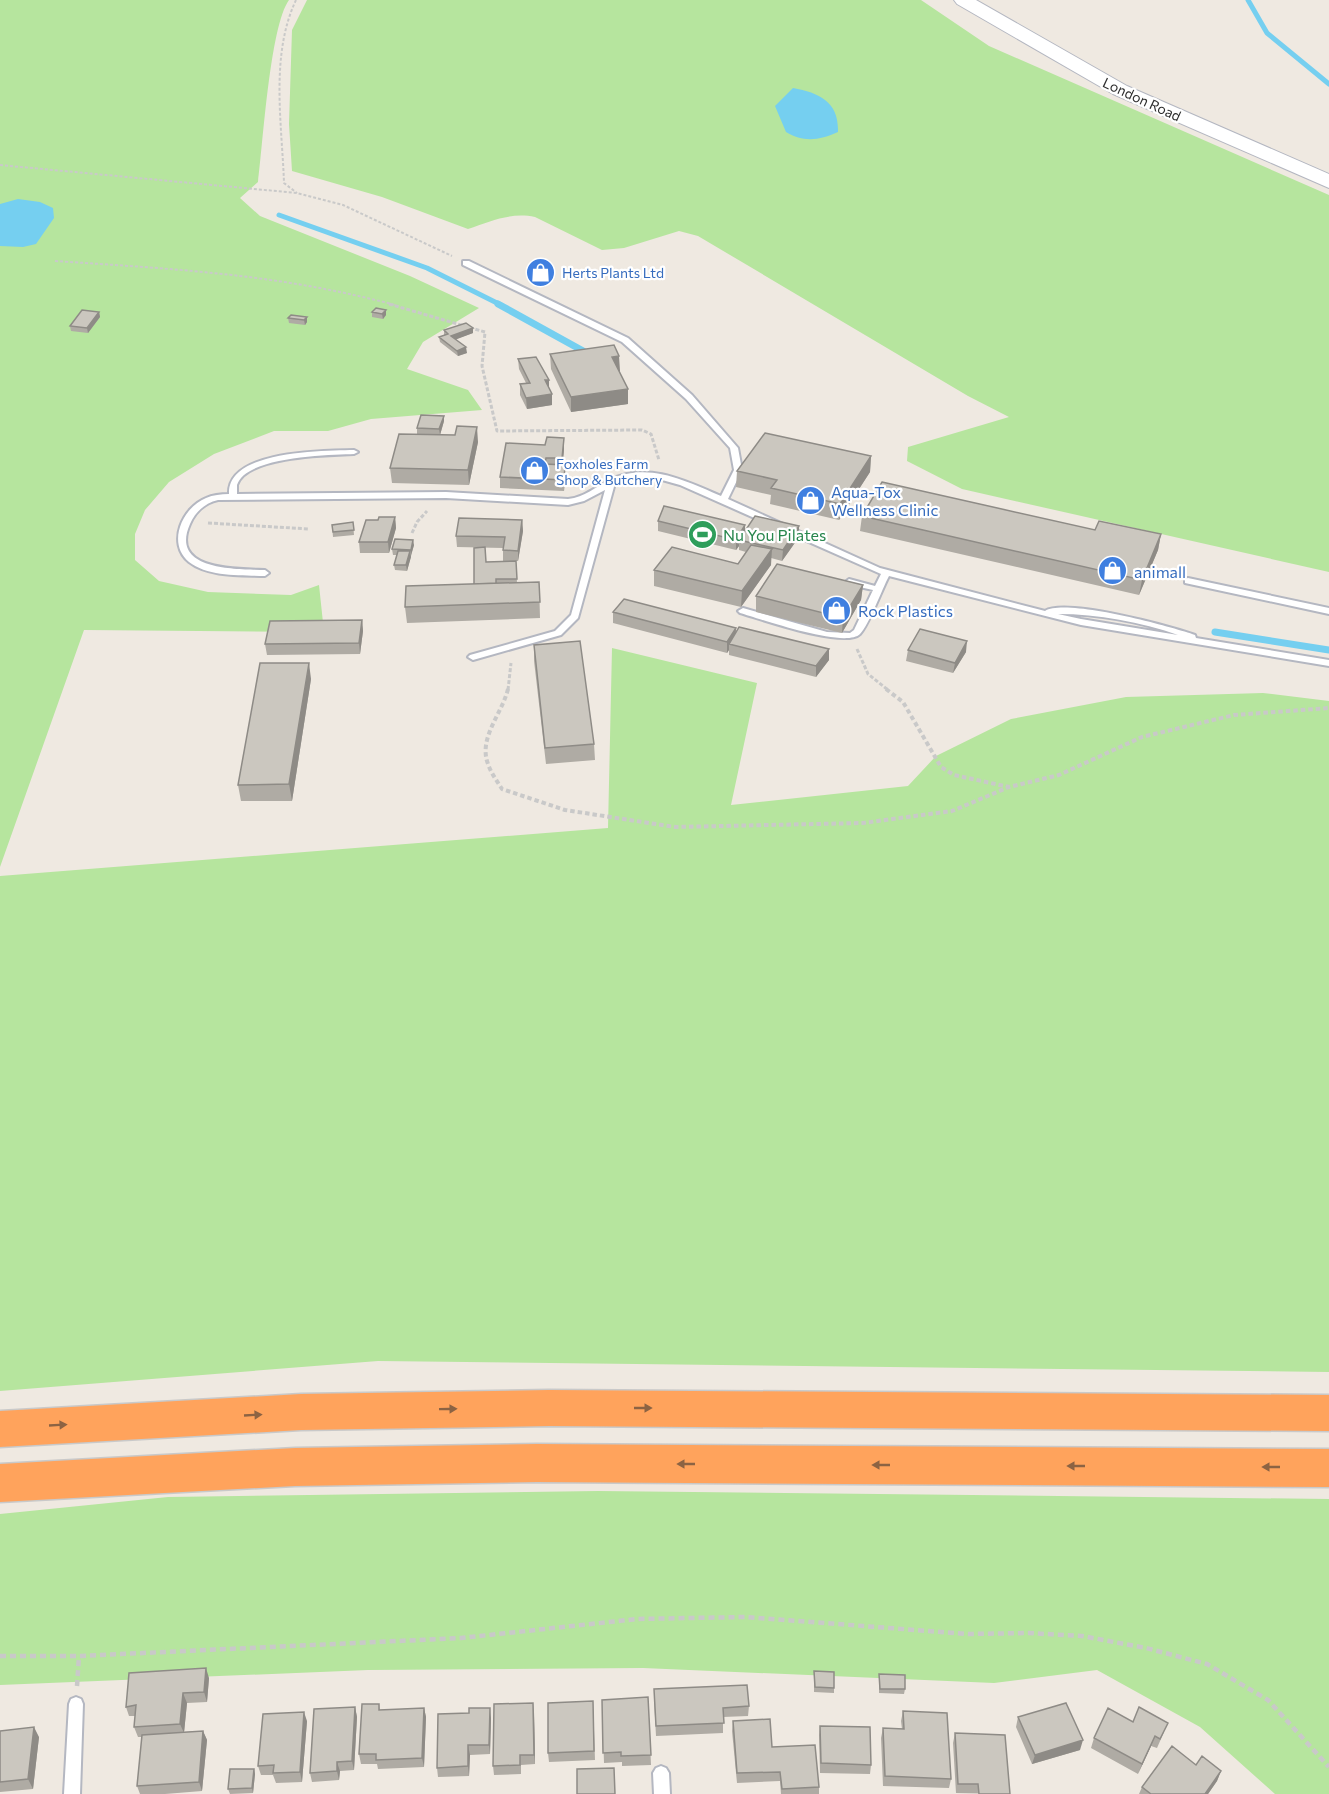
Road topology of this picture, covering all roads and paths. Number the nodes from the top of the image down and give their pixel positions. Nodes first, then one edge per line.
1 (296, 0) edge
2 (963, 0) edge
3 (0, 165) edge
4 (1329, 182) edge
5 (297, 193) junction
6 (55, 261) dead end
7 (466, 262) joint
8 (354, 452) dead end
9 (665, 478) junction
10 (611, 483) junction
11 (233, 496) junction
12 (723, 500) junction
13 (187, 522) junction
14 (309, 529) dead end
15 (886, 572) junction
16 (265, 573) dead end
17 (834, 578) edge
18 (1188, 581) dead end
19 (878, 589) junction
20 (743, 611) edge
21 (1329, 611) edge
22 (852, 636) junction
23 (514, 645) junction
24 (473, 657) dead end
25 (1329, 663) edge
26 (1329, 708) edge
27 (1009, 787) junction
28 (1329, 1413) edge
29 (0, 1430) edge
30 (1329, 1468) edge
31 (0, 1483) edge
32 (0, 1656) edge
33 (79, 1656) junction
34 (76, 1704) joint
35 (1329, 1767) edge
36 (661, 1773) dead end
37 (72, 1794) edge
38 (662, 1794) edge

1 - 5 path
2 - 4 main road, London Road
3 - 5 path
5 - 7 path
6 - 9 path
7 - 12 lane
8 - 11 lane
9 - 10 lane
9 - 12 lane
10 - 11 lane
10 - 23 lane
11 - 13 lane
12 - 15 lane
13 - 14 path
13 - 16 lane
15 - 19 lane
15 - 25 lane
17 - 19 lane
18 - 21 lane
19 - 22 lane
20 - 22 lane
22 - 27 path
23 - 24 lane
23 - 27 path
26 - 27 path
29 -> 28 highway
30 -> 31 highway
32 - 33 path
33 - 34 path
33 - 35 path
34 - 37 lane
36 - 38 lane

